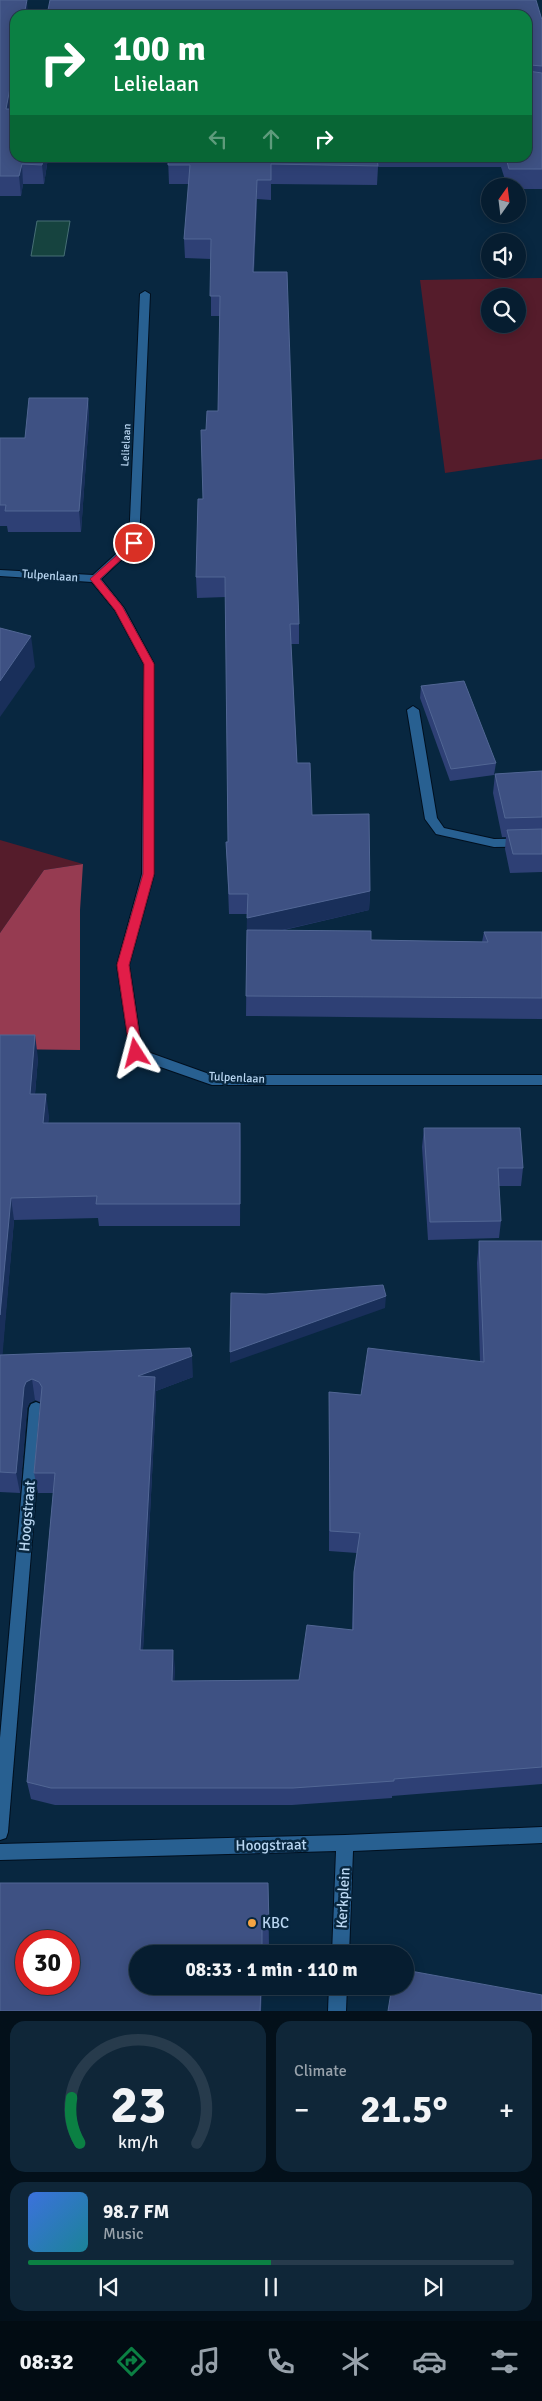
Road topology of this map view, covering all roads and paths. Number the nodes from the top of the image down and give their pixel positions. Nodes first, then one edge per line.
1 (145, 294) dead end
2 (0, 572) edge
3 (94, 579) junction
4 (414, 710) dead end
5 (542, 842) edge
6 (542, 1080) edge
7 (36, 1408) dead end
8 (0, 1832) edge
9 (542, 1835) edge
10 (345, 1843) junction
11 (0, 1852) edge
12 (340, 1945) edge
13 (338, 1995) edge
14 (337, 2011) edge

1 - 3 street, Lelielaan
2 - 3 street, Tulpenlaan
3 - 6 street, Tulpenlaan
4 - 5 street
7 - 8 street, Hoogstraat
9 - 10 street, Hoogstraat
10 - 11 street, Hoogstraat
10 - 12 street, Kerkplein
13 - 14 street

